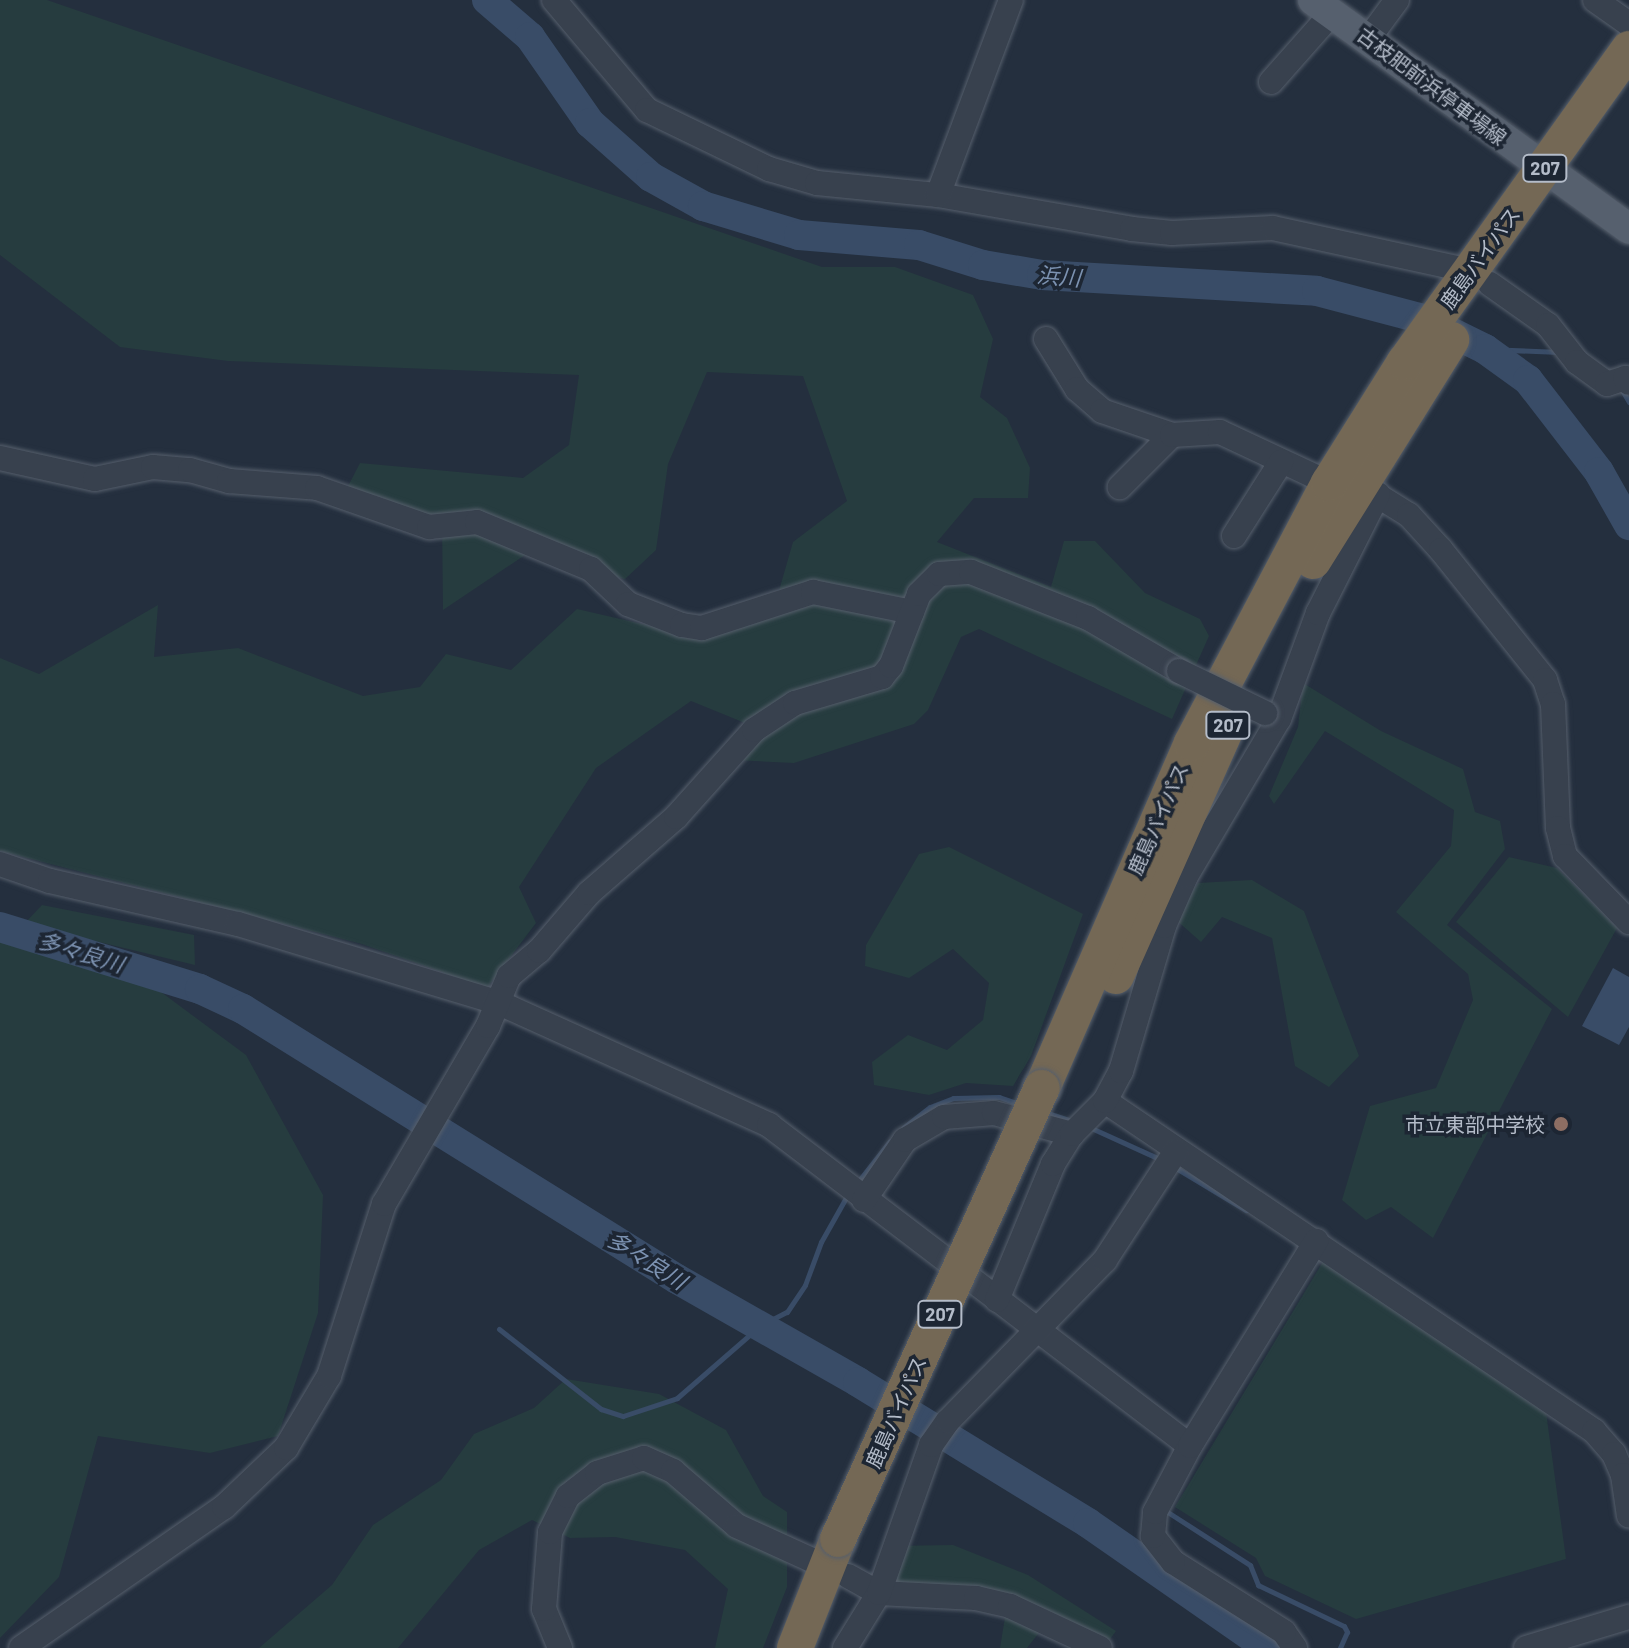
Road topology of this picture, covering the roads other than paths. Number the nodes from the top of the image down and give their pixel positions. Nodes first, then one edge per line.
1 (554, 0) edge
2 (1011, 0) edge
3 (1397, 0) edge
4 (1595, 0) edge
5 (1322, 7) edge
6 (1629, 24) edge
7 (1369, 38) junction
8 (1629, 49) edge
9 (1271, 82) dead end
10 (1629, 91) edge
11 (1554, 177) junction
12 (938, 195) junction
13 (1629, 229) edge
14 (1475, 285) junction
15 (1046, 339) dead end
16 (1620, 382) edge
17 (1172, 435) junction
18 (0, 458) edge
19 (1281, 462) junction
20 (1120, 487) dead end
21 (1355, 487) junction
22 (1234, 536) dead end
23 (912, 612) junction
24 (1272, 716) junction
25 (0, 864) edge
26 (1629, 922) edge
27 (497, 1002) junction
28 (1105, 1101) junction
29 (1072, 1134) junction
30 (1176, 1151) junction
31 (864, 1200) junction
32 (1308, 1253) junction
33 (997, 1300) junction
34 (1038, 1331) junction
35 (1190, 1446) junction
36 (1626, 1475) edge
37 (1629, 1516) edge
38 (843, 1557) junction
39 (879, 1593) junction
40 (1629, 1617) edge
41 (21, 1648) edge
42 (560, 1648) edge
43 (795, 1648) edge
44 (818, 1648) edge
45 (845, 1648) edge
46 (1100, 1648) edge
47 (1295, 1648) edge
48 (1526, 1648) edge

1 - 12 street
2 - 12 street
3 - 7 street
4 - 6 street
5 - 7 main road, 古枝肥前浜停車場線
5 - 9 street
7 - 11 main road, 古枝肥前浜停車場線
8 - 11 highway, 鹿島バイパス / 207
10 - 11 highway, 鹿島バイパス / 207
11 - 13 main road, 古枝肥前浜停車場線
11 - 14 highway, 鹿島バイパス / 207
12 - 14 street
14 - 16 street
14 - 21 highway, 鹿島バイパス / 207
15 - 17 street
17 - 19 street
17 - 20 street
18 - 23 street
19 - 21 street
19 - 22 street
21 - 24 street
21 - 26 street
21 - 38 highway, 鹿島バイパス / 207, bridge
23 - 24 street, bridge
23 - 27 street
24 - 28 street
25 - 27 street
27 - 31 street
27 - 41 street
28 - 29 street
28 - 30 street
29 - 31 street
29 - 33 street
30 - 32 street
30 - 34 street
31 - 33 street
32 - 35 street
32 - 36 street
33 - 34 street
34 - 35 street
34 - 39 street
35 - 47 street
36 - 37 street
38 - 39 street
38 - 42 street
38 - 43 highway, 鹿島バイパス / 207
38 - 44 highway, 鹿島バイパス / 207
39 - 45 street
39 - 46 street
40 - 48 street

